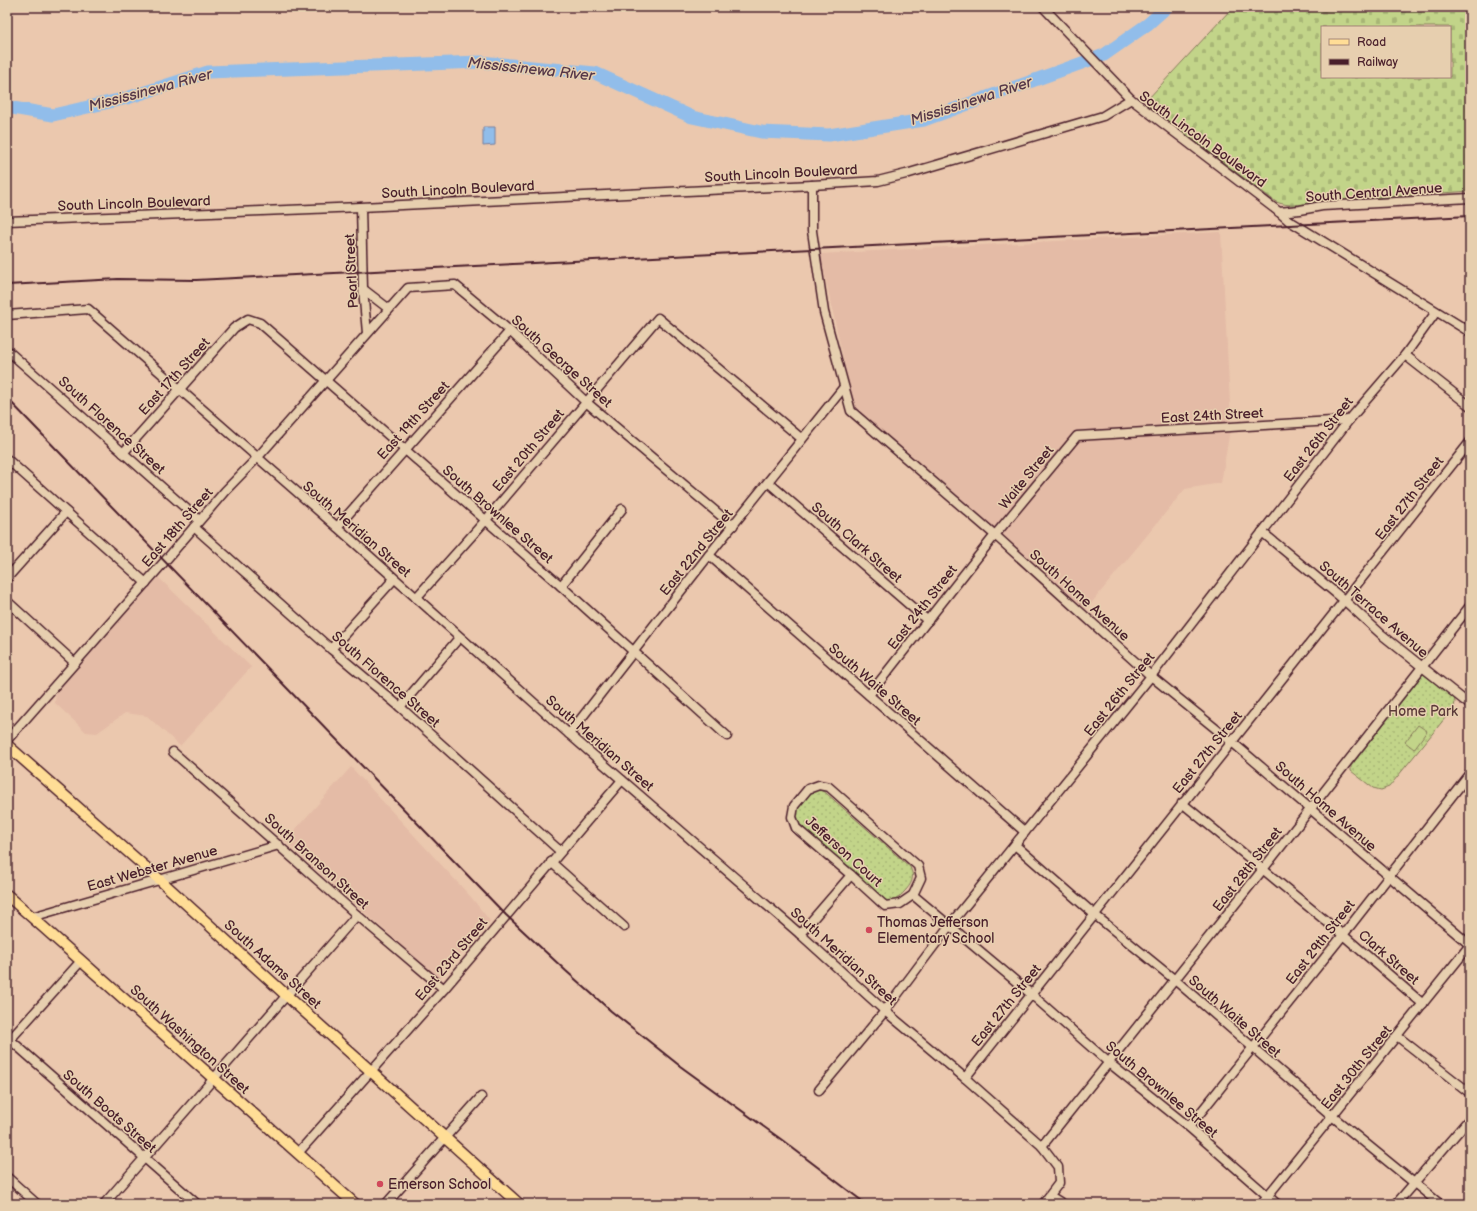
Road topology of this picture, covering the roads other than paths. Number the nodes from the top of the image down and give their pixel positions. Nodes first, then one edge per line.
1 (1043, 7) edge
2 (1131, 99) junction
3 (812, 185) junction
4 (1470, 198) edge
5 (361, 207) junction
6 (1279, 212) junction
7 (7, 221) edge
8 (363, 289) junction
9 (389, 308) junction
10 (1436, 312) junction
11 (7, 315) edge
12 (248, 319) joint
13 (510, 331) junction
14 (1470, 332) edge
15 (367, 333) junction
16 (7, 350) edge
17 (1405, 355) junction
18 (326, 380) junction
19 (844, 386) junction
20 (180, 389) junction
21 (586, 402) junction
22 (1470, 406) edge
23 (1349, 420) junction
24 (1077, 436) joint
25 (802, 439) junction
26 (1470, 442) edge
27 (405, 448) junction
28 (123, 453) junction
29 (257, 458) junction
30 (7, 459) edge
31 (768, 482) junction
32 (622, 509) dead end
33 (66, 512) junction
34 (485, 521) junction
35 (197, 523) junction
36 (733, 526) junction
37 (337, 527) junction
38 (1262, 532) junction
39 (995, 535) junction
40 (709, 555) junction
41 (7, 578) edge
42 (394, 579) junction
43 (146, 583) junction
44 (560, 586) junction
45 (416, 598) junction
46 (1344, 600) junction
47 (7, 601) edge
48 (1470, 606) edge
49 (928, 621) junction
50 (459, 638) junction
51 (331, 649) junction
52 (633, 652) junction
53 (75, 663) junction
54 (1421, 667) junction
55 (1151, 676) junction
56 (869, 695) junction
57 (1470, 705) edge
58 (400, 707) junction
59 (568, 734) junction
60 (727, 736) dead end
61 (7, 740) edge
62 (1232, 742) junction
63 (7, 745) edge
64 (173, 752) dead end
65 (1470, 773) edge
66 (622, 780) junction
67 (1182, 803) junction
68 (1310, 809) junction
69 (1025, 832) junction
70 (279, 845) junction
71 (1015, 845) junction
72 (560, 851) junction
73 (551, 862) junction
74 (1264, 868) junction
75 (851, 875) junction
76 (1389, 876) junction
77 (160, 880) junction
78 (7, 895) edge
79 (913, 895) junction
80 (357, 915) junction
81 (1095, 915) junction
82 (32, 917) junction
83 (949, 926) junction
84 (624, 927) dead end
85 (800, 934) junction
86 (1343, 934) junction
87 (1470, 945) edge
88 (80, 961) junction
89 (1175, 980) junction
90 (444, 989) junction
91 (1031, 994) junction
92 (286, 995) junction
93 (1423, 1004) junction
94 (885, 1011) junction
95 (1397, 1036) junction
96 (8, 1040) edge
97 (1252, 1048) junction
98 (1108, 1062) junction
99 (372, 1070) junction
100 (965, 1078) junction
101 (213, 1079) junction
102 (819, 1090) dead end
103 (1470, 1093) edge
104 (481, 1097) dead end
105 (1332, 1116) junction
106 (1470, 1118) edge
107 (1189, 1127) junction
108 (446, 1137) junction
109 (1042, 1146) junction
110 (298, 1153) junction
111 (144, 1158) junction
112 (7, 1177) edge
113 (1415, 1183) junction
114 (1050, 1196) junction
115 (1268, 1196) junction
116 (37, 1204) edge
117 (104, 1204) edge
118 (197, 1204) edge
119 (355, 1204) edge
120 (386, 1204) edge
121 (520, 1204) edge
122 (1043, 1204) edge
123 (1063, 1204) edge
124 (1261, 1204) edge
125 (1277, 1204) edge
126 (1396, 1204) edge
127 (1440, 1204) edge

1 - 2 street
2 - 3 street, South Lincoln Boulevard
2 - 6 street, South Lincoln Boulevard
3 - 5 street, South Lincoln Boulevard
3 - 19 street, South Home Avenue
4 - 6 street, South Central Avenue
5 - 7 street, South Lincoln Boulevard
5 - 8 street, Pearl Street
6 - 10 street, South Lincoln Boulevard
8 - 9 street
8 - 15 street, Pearl Street
9 - 13 street, South George Street
9 - 15 street, South George Street
10 - 14 street, South Lincoln Boulevard
10 - 17 street, East 26th Street
11 - 20 street, South Meridian Street
12 - 18 street, South Brownlee Street
12 - 20 street, East 17th Street
13 - 21 street, South George Street
13 - 27 street, East 19th Street
15 - 18 street, East 18th Street
16 - 28 street, South Florence Street
17 - 22 street
17 - 23 street, East 26th Street
18 - 27 street, South Brownlee Street
18 - 29 street, East 18th Street
19 - 25 street, East 22nd Street
19 - 39 street, South Home Avenue
20 - 28 street, East 17th Street
20 - 29 street, South Meridian Street
21 - 25 street, East 20th Street
21 - 34 street, East 20th Street
21 - 36 street, South George Street
23 - 24 street, East 24th Street
23 - 38 street, East 26th Street
24 - 39 street, Waite Street
25 - 31 street, East 22nd Street
26 - 46 street, East 27th Street
27 - 34 street, South Brownlee Street
27 - 37 street, East 19th Street
28 - 35 street, South Florence Street
29 - 35 street, East 18th Street
29 - 37 street, South Meridian Street
30 - 33 street
31 - 36 street, East 22nd Street
31 - 49 street, South Clark Street
32 - 44 street
33 - 41 street
33 - 43 street
34 - 44 street, South Brownlee Street
34 - 45 street, East 20th Street
35 - 43 street, East 18th Street
35 - 51 street, South Florence Street
36 - 40 street, East 22nd Street
37 - 42 street, South Meridian Street
38 - 46 street, South Terrace Avenue
38 - 55 street, East 26th Street
39 - 49 street, East 24th Street
39 - 55 street, South Home Avenue
40 - 52 street, East 22nd Street
40 - 56 street, South Waite Street
42 - 45 street, South Meridian Street
42 - 51 street
43 - 53 street, East 18th Street
44 - 52 street, South Brownlee Street
45 - 50 street, South Meridian Street
46 - 54 street, South Terrace Avenue
46 - 62 street, East 27th Street
47 - 53 street
48 - 54 street, East 28th Street
49 - 56 street, East 24th Street
50 - 58 street
50 - 59 street, South Meridian Street
51 - 58 street, South Florence Street
52 - 59 street, East 22nd Street
52 - 60 street, South Brownlee Street
53 - 61 street, East 18th Street
54 - 57 street, South Terrace Avenue
54 - 68 street, East 28th Street
55 - 62 street, South Home Avenue
55 - 69 street, East 26th Street
56 - 69 street, South Waite Street
58 - 72 street, South Florence Street
59 - 66 street, South Meridian Street
62 - 67 street, East 27th Street
62 - 68 street, South Home Avenue
63 - 77 main road, South Adams Street
64 - 70 street, South Branson Street
65 - 76 street, East 29th Street
66 - 72 street, East 23rd Street
66 - 85 street, South Meridian Street
67 - 74 street
67 - 81 street, East 27th Street
68 - 74 street, East 28th Street
68 - 76 street, South Home Avenue
69 - 71 street, East 26th Street
70 - 77 street, East Webster Avenue
70 - 80 street, South Branson Street
71 - 81 street, South Waite Street
71 - 83 street, East 26th Street
72 - 73 street, East 23rd Street
73 - 84 street
73 - 90 street, East 23rd Street
74 - 86 street, Clark Street
74 - 89 street, East 28th Street
75 - 79 street, Jefferson Court
75 - 79 street, Jefferson Court
75 - 85 street
76 - 86 street, East 29th Street
76 - 87 street, South Home Avenue
77 - 82 street, East Webster Avenue
77 - 92 main road, South Adams Street
78 - 82 main road, South Washington Street
79 - 83 street, South Brownlee Street
80 - 90 street, South Branson Street
80 - 92 street
81 - 89 street, South Waite Street
81 - 91 street, East 27th Street
82 - 88 main road, South Washington Street
83 - 91 street, South Brownlee Street
83 - 94 street, East 26th Street
85 - 94 street, South Meridian Street
86 - 93 street, Clark Street
86 - 97 street, East 29th Street
87 - 93 street, East 30th Street
88 - 96 street
88 - 101 main road, South Washington Street
89 - 97 street, South Waite Street
89 - 98 street, East 28th Street
90 - 99 street, East 23rd Street
91 - 98 street, South Brownlee Street
91 - 100 street, East 27th Street
92 - 99 main road, South Adams Street
92 - 101 street
93 - 95 street, East 30th Street
94 - 100 street, South Meridian Street
94 - 102 street, East 26th Street
95 - 103 street
95 - 105 street, East 30th Street
96 - 111 street, South Boots Street
97 - 105 street, South Waite Street
97 - 107 street, East 29th Street
98 - 107 street, South Brownlee Street
98 - 109 street, East 28th Street
99 - 108 main road, South Adams Street
99 - 110 street, East 23rd Street
100 - 109 street, South Meridian Street
101 - 110 main road, South Washington Street
101 - 111 street
104 - 108 street
105 - 113 street, South Waite Street
105 - 115 street, East 30th Street
106 - 113 street
107 - 115 street, South Brownlee Street
108 - 120 street
108 - 121 main road, South Adams Street
109 - 114 street, South Meridian Street
110 - 119 main road, South Washington Street
111 - 117 street
111 - 118 street, South Boots Street
112 - 116 street
113 - 126 street
113 - 127 street, South Waite Street
114 - 122 street
114 - 123 street
115 - 124 street, East 30th Street
115 - 125 street, South Brownlee Street

